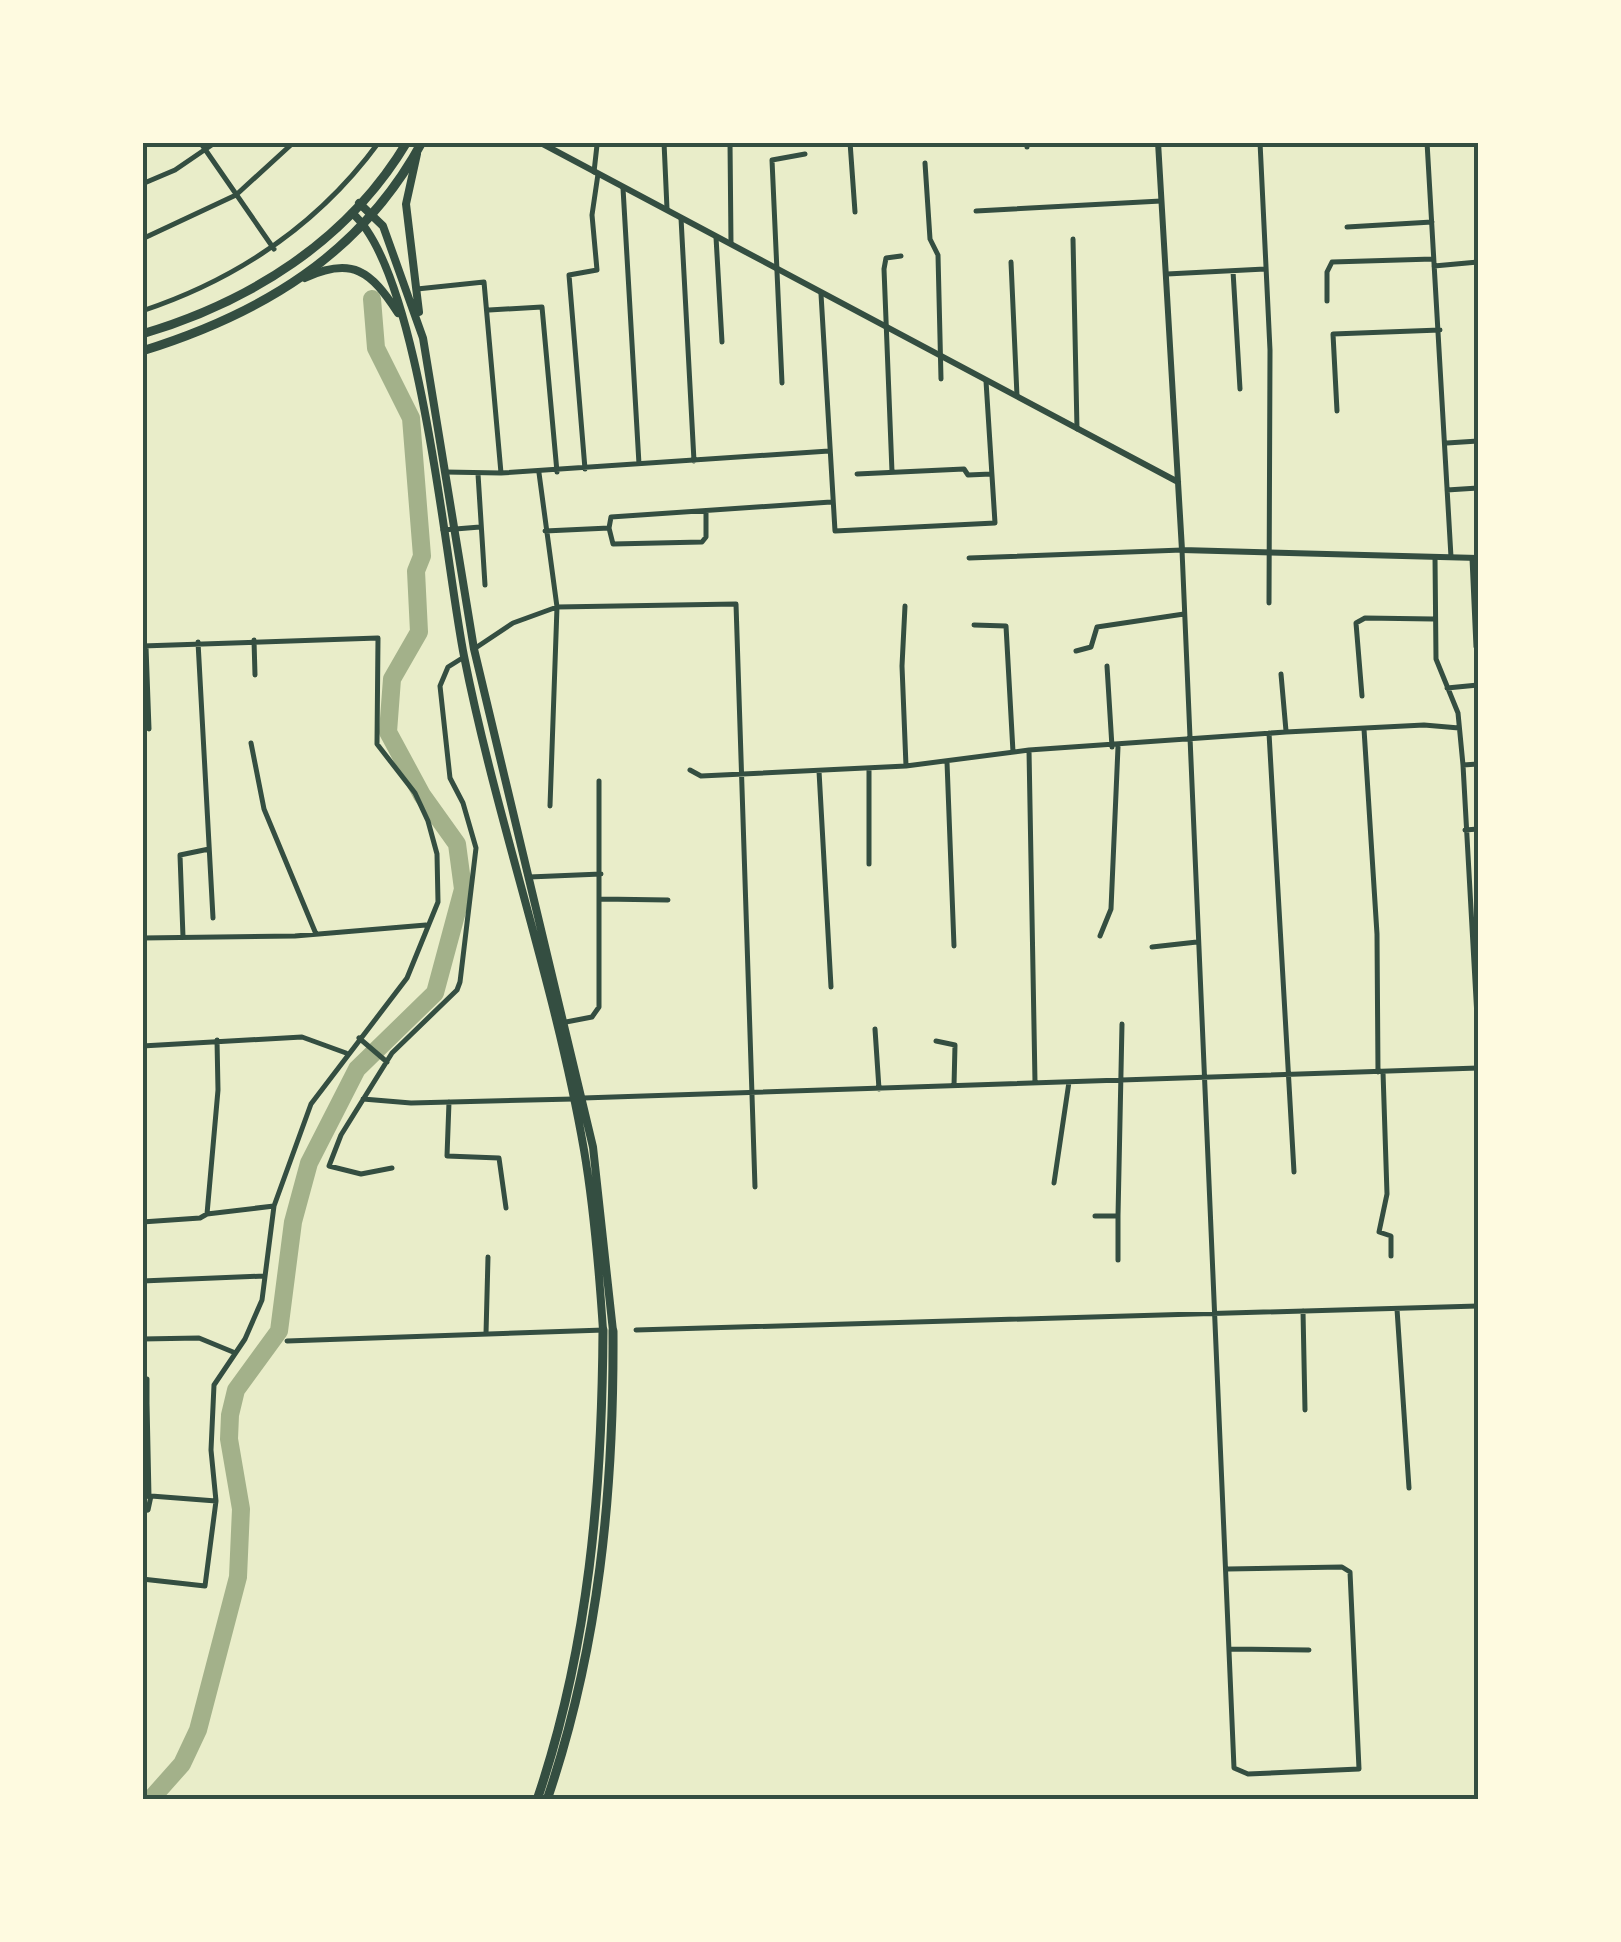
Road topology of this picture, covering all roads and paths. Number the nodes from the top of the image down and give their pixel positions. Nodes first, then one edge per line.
1 (200, 142) edge
2 (216, 142) edge
3 (294, 142) edge
4 (379, 142) edge
5 (408, 142) edge
6 (539, 142) edge
7 (664, 142) edge
8 (730, 142) edge
9 (850, 142) edge
10 (1158, 142) edge
11 (1260, 142) edge
12 (1427, 142) edge
13 (598, 145) dead end
14 (420, 146) edge
15 (552, 146) edge
16 (206, 150) junction
17 (805, 154) dead end
18 (925, 163) dead end
19 (596, 173) junction
20 (142, 184) edge
21 (623, 188) junction
22 (236, 194) junction
23 (1161, 200) junction
24 (360, 203) junction
25 (976, 211) dead end
26 (667, 212) junction
27 (855, 212) dead end
28 (352, 213) junction
29 (367, 218) junction
30 (681, 218) junction
31 (1432, 222) junction
32 (1347, 227) dead end
33 (716, 237) junction
34 (142, 239) edge
35 (1073, 239) dead end
36 (731, 245) junction
37 (274, 249) junction
38 (901, 256) dead end
39 (1011, 262) dead end
40 (1434, 262) junction
41 (1478, 262) edge
42 (776, 269) junction
43 (1265, 269) junction
44 (1232, 272) junction
45 (1167, 274) junction
46 (296, 282) junction
47 (416, 289) junction
48 (820, 294) junction
49 (1327, 301) dead end
50 (489, 310) junction
51 (142, 311) edge
52 (404, 321) junction
53 (885, 328) junction
54 (421, 330) junction
55 (1440, 330) junction
56 (142, 334) edge
57 (722, 342) dead end
58 (142, 351) edge
59 (941, 357) junction
60 (942, 378) dead end
61 (986, 381) junction
62 (782, 384) dead end
63 (1240, 389) dead end
64 (1017, 396) junction
65 (1337, 410) dead end
66 (1076, 428) junction
67 (1478, 441) edge
68 (1445, 443) junction
69 (828, 451) junction
70 (694, 461) junction
71 (638, 464) junction
72 (585, 469) junction
73 (445, 472) junction
74 (558, 472) junction
75 (892, 472) junction
76 (501, 473) junction
77 (539, 473) junction
78 (478, 474) junction
79 (857, 474) dead end
80 (992, 474) junction
81 (1178, 482) junction
82 (1478, 488) edge
83 (1447, 490) junction
84 (832, 502) junction
85 (706, 511) junction
86 (481, 527) junction
87 (455, 528) junction
88 (609, 528) junction
89 (443, 530) junction
90 (544, 531) junction
91 (1182, 550) junction
92 (1267, 552) junction
93 (1435, 557) junction
94 (1451, 557) junction
95 (969, 558) dead end
96 (1475, 558) edge
97 (486, 585) dead end
98 (1269, 602) dead end
99 (904, 606) dead end
100 (557, 607) junction
101 (1184, 614) junction
102 (1434, 619) junction
103 (974, 625) dead end
104 (254, 640) junction
105 (198, 642) junction
106 (144, 646) edge
107 (1476, 647) edge
108 (474, 649) junction
109 (1076, 651) dead end
110 (464, 657) junction
111 (1107, 666) dead end
112 (1281, 674) dead end
113 (255, 675) dead end
114 (1478, 685) edge
115 (1448, 688) junction
116 (1362, 696) dead end
117 (1459, 728) junction
118 (149, 729) dead end
119 (1364, 729) junction
120 (1286, 732) junction
121 (1269, 734) junction
122 (1190, 740) junction
123 (251, 743) dead end
124 (1115, 747) junction
125 (1028, 750) junction
126 (1014, 752) junction
127 (947, 762) junction
128 (1463, 764) junction
129 (1478, 764) edge
130 (906, 766) junction
131 (869, 768) junction
132 (690, 770) dead end
133 (820, 770) junction
134 (739, 773) junction
135 (599, 781) dead end
136 (550, 806) dead end
137 (1478, 829) edge
138 (1465, 830) junction
139 (209, 849) junction
140 (869, 864) dead end
141 (600, 874) junction
142 (528, 877) junction
143 (600, 899) junction
144 (668, 900) dead end
145 (1474, 907) edge
146 (213, 918) dead end
147 (426, 925) junction
148 (316, 934) junction
149 (1100, 936) dead end
150 (183, 937) junction
151 (142, 938) edge
152 (1198, 942) junction
153 (954, 946) dead end
154 (1152, 947) dead end
155 (542, 952) junction
156 (1477, 987) edge
157 (831, 988) dead end
158 (566, 1022) junction
159 (1122, 1024) dead end
160 (875, 1029) dead end
161 (1478, 1035) edge
162 (217, 1040) junction
163 (360, 1040) junction
164 (936, 1041) dead end
165 (142, 1046) edge
166 (346, 1053) junction
167 (385, 1060) junction
168 (1478, 1068) edge
169 (1380, 1072) junction
170 (1287, 1075) junction
171 (1205, 1078) junction
172 (1035, 1082) junction
173 (1069, 1082) junction
174 (1120, 1082) junction
175 (954, 1086) junction
176 (879, 1089) junction
177 (752, 1093) junction
178 (578, 1098) junction
179 (363, 1099) junction
180 (448, 1102) junction
181 (392, 1168) dead end
182 (1294, 1172) dead end
183 (1054, 1183) dead end
184 (755, 1187) dead end
185 (274, 1206) junction
186 (506, 1208) dead end
187 (206, 1214) junction
188 (1095, 1216) dead end
189 (1118, 1216) junction
190 (142, 1222) edge
191 (1391, 1256) dead end
192 (488, 1257) dead end
193 (1118, 1260) dead end
194 (266, 1276) junction
195 (142, 1282) edge
196 (1478, 1306) edge
197 (1397, 1308) junction
198 (1303, 1311) junction
199 (1216, 1315) junction
200 (608, 1330) junction
201 (636, 1330) dead end
202 (486, 1334) junction
203 (142, 1338) edge
204 (288, 1340) dead end
205 (233, 1352) junction
206 (147, 1379) dead end
207 (145, 1403) edge
208 (1305, 1410) dead end
209 (144, 1464) edge
210 (1409, 1488) dead end
211 (149, 1497) junction
212 (216, 1501) junction
213 (142, 1512) edge
214 (1228, 1569) junction
215 (142, 1579) edge
216 (1230, 1649) junction
217 (1308, 1650) dead end
218 (537, 1800) edge
219 (547, 1800) edge

1 - 16 street
2 - 16 street
3 - 22 street
4 - 37 street
5 - 24 highway
6 - 15 street
7 - 26 street
8 - 36 street
9 - 27 street
10 - 23 street
11 - 43 street
12 - 31 street
13 - 19 street
14 - 29 highway
14 - 47 main road
15 - 19 street
16 - 20 street
16 - 22 street
17 - 42 street
18 - 59 street
19 - 21 street
19 - 72 street
21 - 26 street
21 - 71 street
22 - 34 street
22 - 37 street
23 - 25 street
23 - 45 street
24 - 28 highway
24 - 29 main road
26 - 30 street
28 - 29 main road
28 - 56 highway
29 - 46 highway
29 - 52 main road
29 - 54 main road
30 - 33 street
30 - 70 street
31 - 32 street
31 - 40 street
33 - 36 street
33 - 57 street
35 - 66 street
36 - 42 street
37 - 51 street
38 - 53 street
39 - 64 street
40 - 41 street
40 - 49 street
40 - 55 street
42 - 48 street
42 - 62 street
43 - 44 street
43 - 92 street
44 - 45 street
44 - 63 street
45 - 81 street
46 - 52 main road
46 - 58 highway
47 - 50 street
47 - 54 main road
48 - 53 street
48 - 69 street
50 - 74 street
50 - 76 street
52 - 89 main road
53 - 59 street
53 - 75 street
54 - 73 main road
55 - 65 street
55 - 68 street
59 - 60 street
59 - 61 street
61 - 64 street
61 - 80 street
64 - 66 street
66 - 81 street
67 - 68 street
68 - 83 street
69 - 70 street
69 - 84 street
70 - 71 street
71 - 72 street
72 - 74 street
73 - 78 street
73 - 87 main road
74 - 77 street
75 - 79 street
75 - 80 street
76 - 77 street
76 - 78 street
77 - 90 street
78 - 86 street
80 - 84 street
81 - 91 street
82 - 83 street
83 - 94 street
84 - 85 street
85 - 88 street
85 - 88 street
86 - 87 street
86 - 97 street
87 - 89 street
87 - 108 main road
88 - 90 street
89 - 110 main road
90 - 100 street
91 - 92 street
91 - 95 street
91 - 101 street
92 - 93 street
92 - 98 street
93 - 94 street
93 - 102 street
94 - 96 street
96 - 107 street
99 - 130 street
100 - 108 street
100 - 134 street
100 - 136 street
101 - 109 street
101 - 122 street
102 - 115 street
102 - 116 street
103 - 126 street
104 - 105 street
104 - 113 street
104 - 147 street
105 - 106 street
105 - 139 street
106 - 118 street
108 - 142 main road
110 - 155 main road
110 - 167 street
111 - 124 street
112 - 120 street
114 - 115 street
115 - 117 street
117 - 119 street
117 - 128 street
119 - 120 street
119 - 169 street
120 - 121 street
121 - 122 street
121 - 170 street
122 - 124 street
122 - 152 street
123 - 148 street
124 - 125 street
124 - 149 street
125 - 126 street
125 - 172 street
126 - 127 street
127 - 130 street
127 - 153 street
128 - 129 street
128 - 138 street
130 - 131 street
131 - 133 street
131 - 140 street
132 - 134 street
133 - 134 street
133 - 157 street
134 - 177 street
135 - 141 street
137 - 138 street
138 - 145 street
139 - 146 street
139 - 150 street
141 - 142 street
141 - 143 street
142 - 155 main road
143 - 144 street
143 - 158 street
145 - 156 street
147 - 148 street
147 - 163 street
148 - 150 street
150 - 151 street
152 - 154 street
152 - 171 street
155 - 158 main road
155 - 178 main road
156 - 161 street
158 - 178 main road
159 - 174 street
160 - 176 street
162 - 165 street
162 - 166 street
162 - 187 street
163 - 166 street
163 - 167 street
164 - 175 street
166 - 185 street
167 - 179 street
168 - 169 street
169 - 170 street
169 - 191 street
170 - 171 street
170 - 182 street
171 - 174 street
171 - 199 street
172 - 173 street
172 - 175 street
173 - 174 street
173 - 183 street
174 - 189 street
175 - 176 street
176 - 177 street
177 - 178 street
177 - 184 street
178 - 180 street
178 - 200 main road
179 - 180 street
179 - 181 street
180 - 186 street
185 - 187 street
185 - 194 street
187 - 190 street
188 - 189 street
189 - 193 street
192 - 202 street
194 - 195 street
194 - 205 street
196 - 197 street
197 - 198 street
197 - 210 street
198 - 199 street
198 - 208 street
199 - 201 street
199 - 214 street
200 - 202 street
200 - 218 highway
200 - 219 highway
202 - 204 street
203 - 205 street
205 - 212 street
206 - 207 street
207 - 209 street
209 - 211 street
211 - 212 street
211 - 213 street
212 - 215 street
214 - 216 street
214 - 216 street
216 - 217 street

